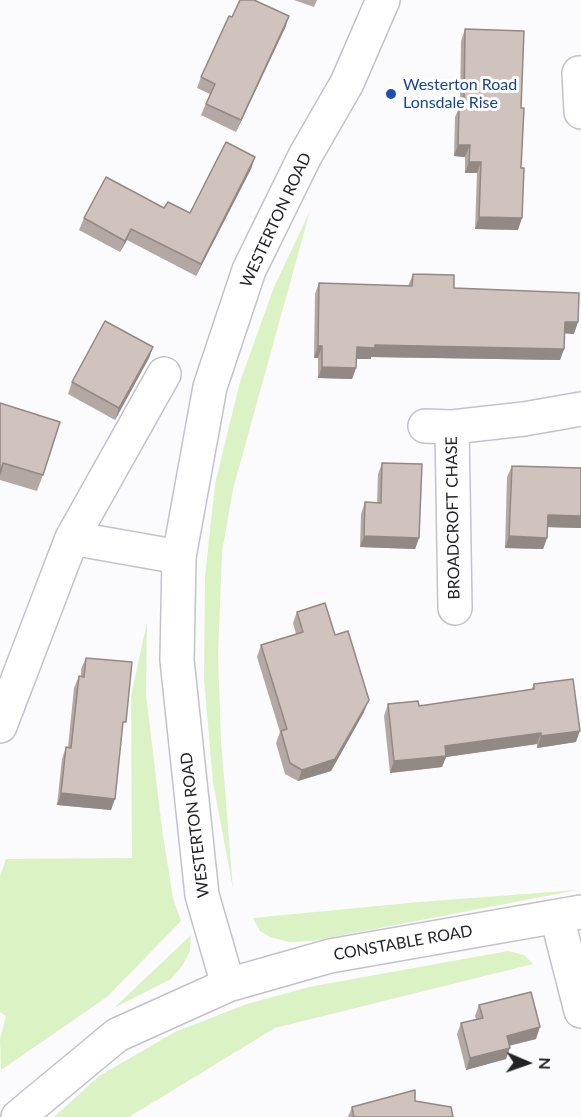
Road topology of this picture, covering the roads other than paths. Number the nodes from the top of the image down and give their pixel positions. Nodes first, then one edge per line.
1 (383, 0) edge
2 (164, 374) dead end
3 (581, 409) edge
4 (72, 538) junction
5 (179, 557) junction
6 (455, 609) dead end
7 (0, 726) edge
8 (569, 914) edge
9 (228, 985) junction
10 (581, 1011) edge
11 (18, 1117) edge

1 - 5 street, WESTERTON ROAD
2 - 4 street
3 - 6 street, BROADCROFT CHASE
4 - 5 street
4 - 7 street
5 - 9 street, WESTERTON ROAD
8 - 9 street, CONSTABLE ROAD
8 - 10 street
9 - 11 street

